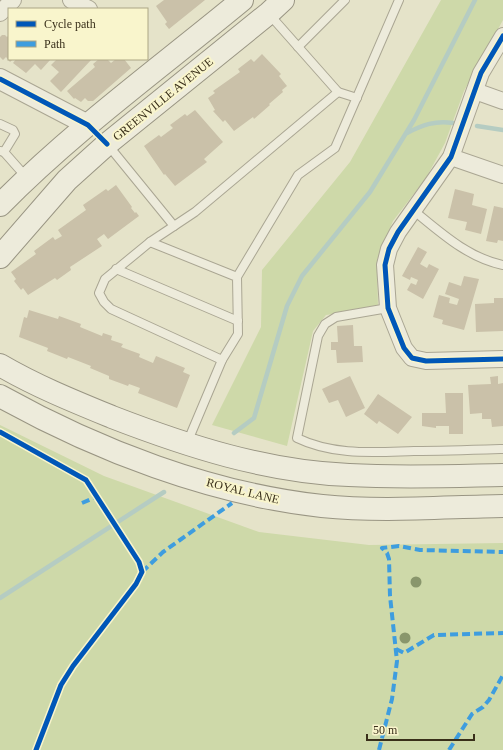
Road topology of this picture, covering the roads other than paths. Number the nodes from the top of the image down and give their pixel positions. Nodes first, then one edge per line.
1 (13, 0) edge
2 (71, 0) edge
3 (242, 0) edge
4 (345, 0) edge
5 (399, 0) edge
6 (269, 4) edge
7 (87, 8) edge
8 (0, 13) edge
9 (503, 36) edge
10 (298, 47) junction
11 (0, 79) edge
12 (475, 91) junction
13 (338, 92) junction
14 (356, 98) junction
15 (503, 100) edge
16 (0, 124) edge
17 (88, 125) junction
18 (107, 144) junction
19 (2, 152) edge
20 (452, 158) junction
21 (503, 175) edge
22 (27, 178) junction
23 (0, 205) edge
24 (413, 210) junction
25 (174, 226) junction
26 (150, 242) junction
27 (0, 257) edge
28 (503, 265) edge
29 (116, 269) junction
30 (237, 277) junction
31 (388, 308) junction
32 (238, 321) junction
33 (503, 359) edge
34 (222, 360) junction
35 (0, 365) edge
36 (0, 396) edge
37 (187, 443) junction
38 (503, 449) edge
39 (177, 473) junction
40 (503, 475) edge
41 (503, 506) edge

1 - 8 street
2 - 7 street
3 - 17 main road
4 - 10 lane
5 - 14 lane
6 - 10 lane
6 - 18 main road, GREENVILLE AVENUE
9 - 12 street
10 - 13 lane
11 - 17 street
12 - 15 street
12 - 20 street
13 - 14 lane
13 - 25 lane
14 - 30 lane
16 - 19 lane
17 - 18 street
17 - 22 main road
18 - 25 lane
18 - 27 main road, GREENVILLE AVENUE
19 - 22 lane
20 - 21 street
20 - 24 street
22 - 23 main road
24 - 28 lane
24 - 31 street
25 - 26 lane
26 - 29 lane
26 - 30 lane
29 - 32 lane
29 - 34 lane
30 - 32 lane
31 - 33 street
31 - 38 lane
32 - 34 lane
34 - 37 lane
35 - 37 main road
36 - 39 main road, ROYAL LANE
37 - 39 main road
37 - 40 main road
39 - 41 main road, ROYAL LANE

